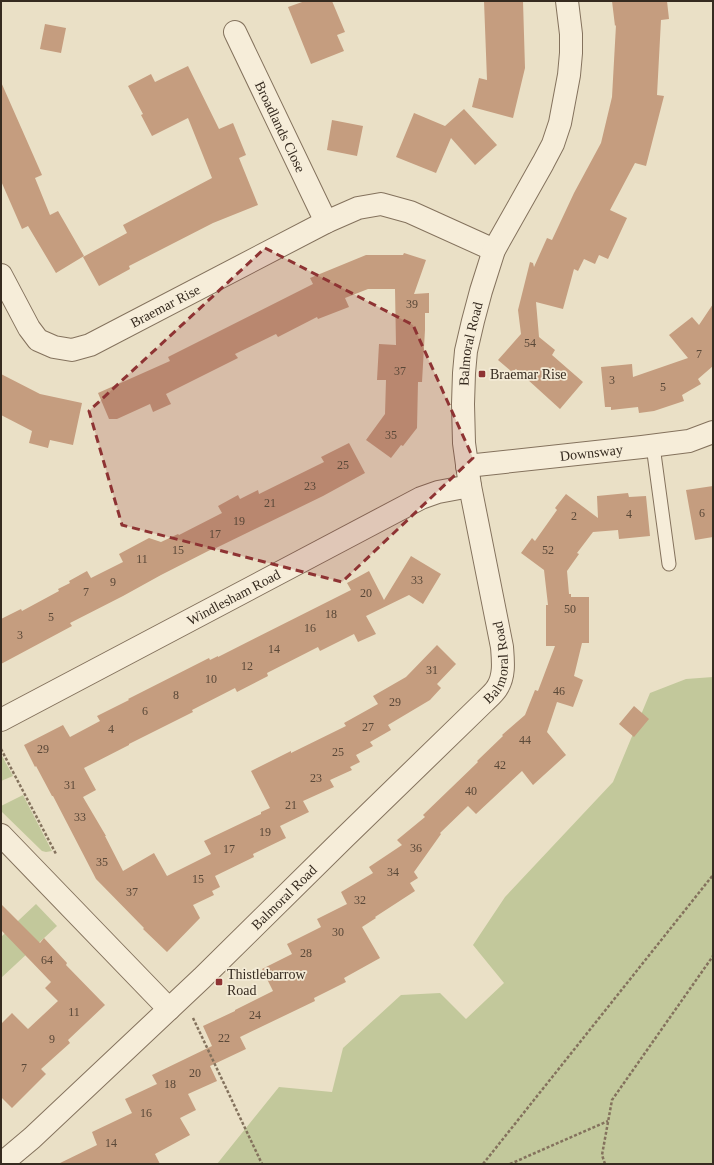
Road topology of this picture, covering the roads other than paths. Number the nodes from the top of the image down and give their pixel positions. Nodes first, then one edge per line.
1 (566, 1) edge
2 (235, 32) dead end
3 (326, 222) junction
4 (494, 250) junction
5 (4, 288) edge
6 (713, 432) edge
7 (653, 446) junction
8 (469, 476) junction
9 (669, 564) dead end
10 (1, 720) edge
11 (1, 835) edge
12 (175, 1003) junction
13 (1, 1164) edge

1 - 4 street, Balmoral Road
2 - 3 street, Broadlands Close
3 - 4 street, Braemar Rise
3 - 5 street, Braemar Rise
4 - 8 street, Balmoral Road
6 - 7 street, Downsway
7 - 8 street, Downsway
7 - 9 lane
8 - 10 street, Windlesham Road
8 - 12 street, Balmoral Road
11 - 12 street
12 - 13 street, Balmoral Road

